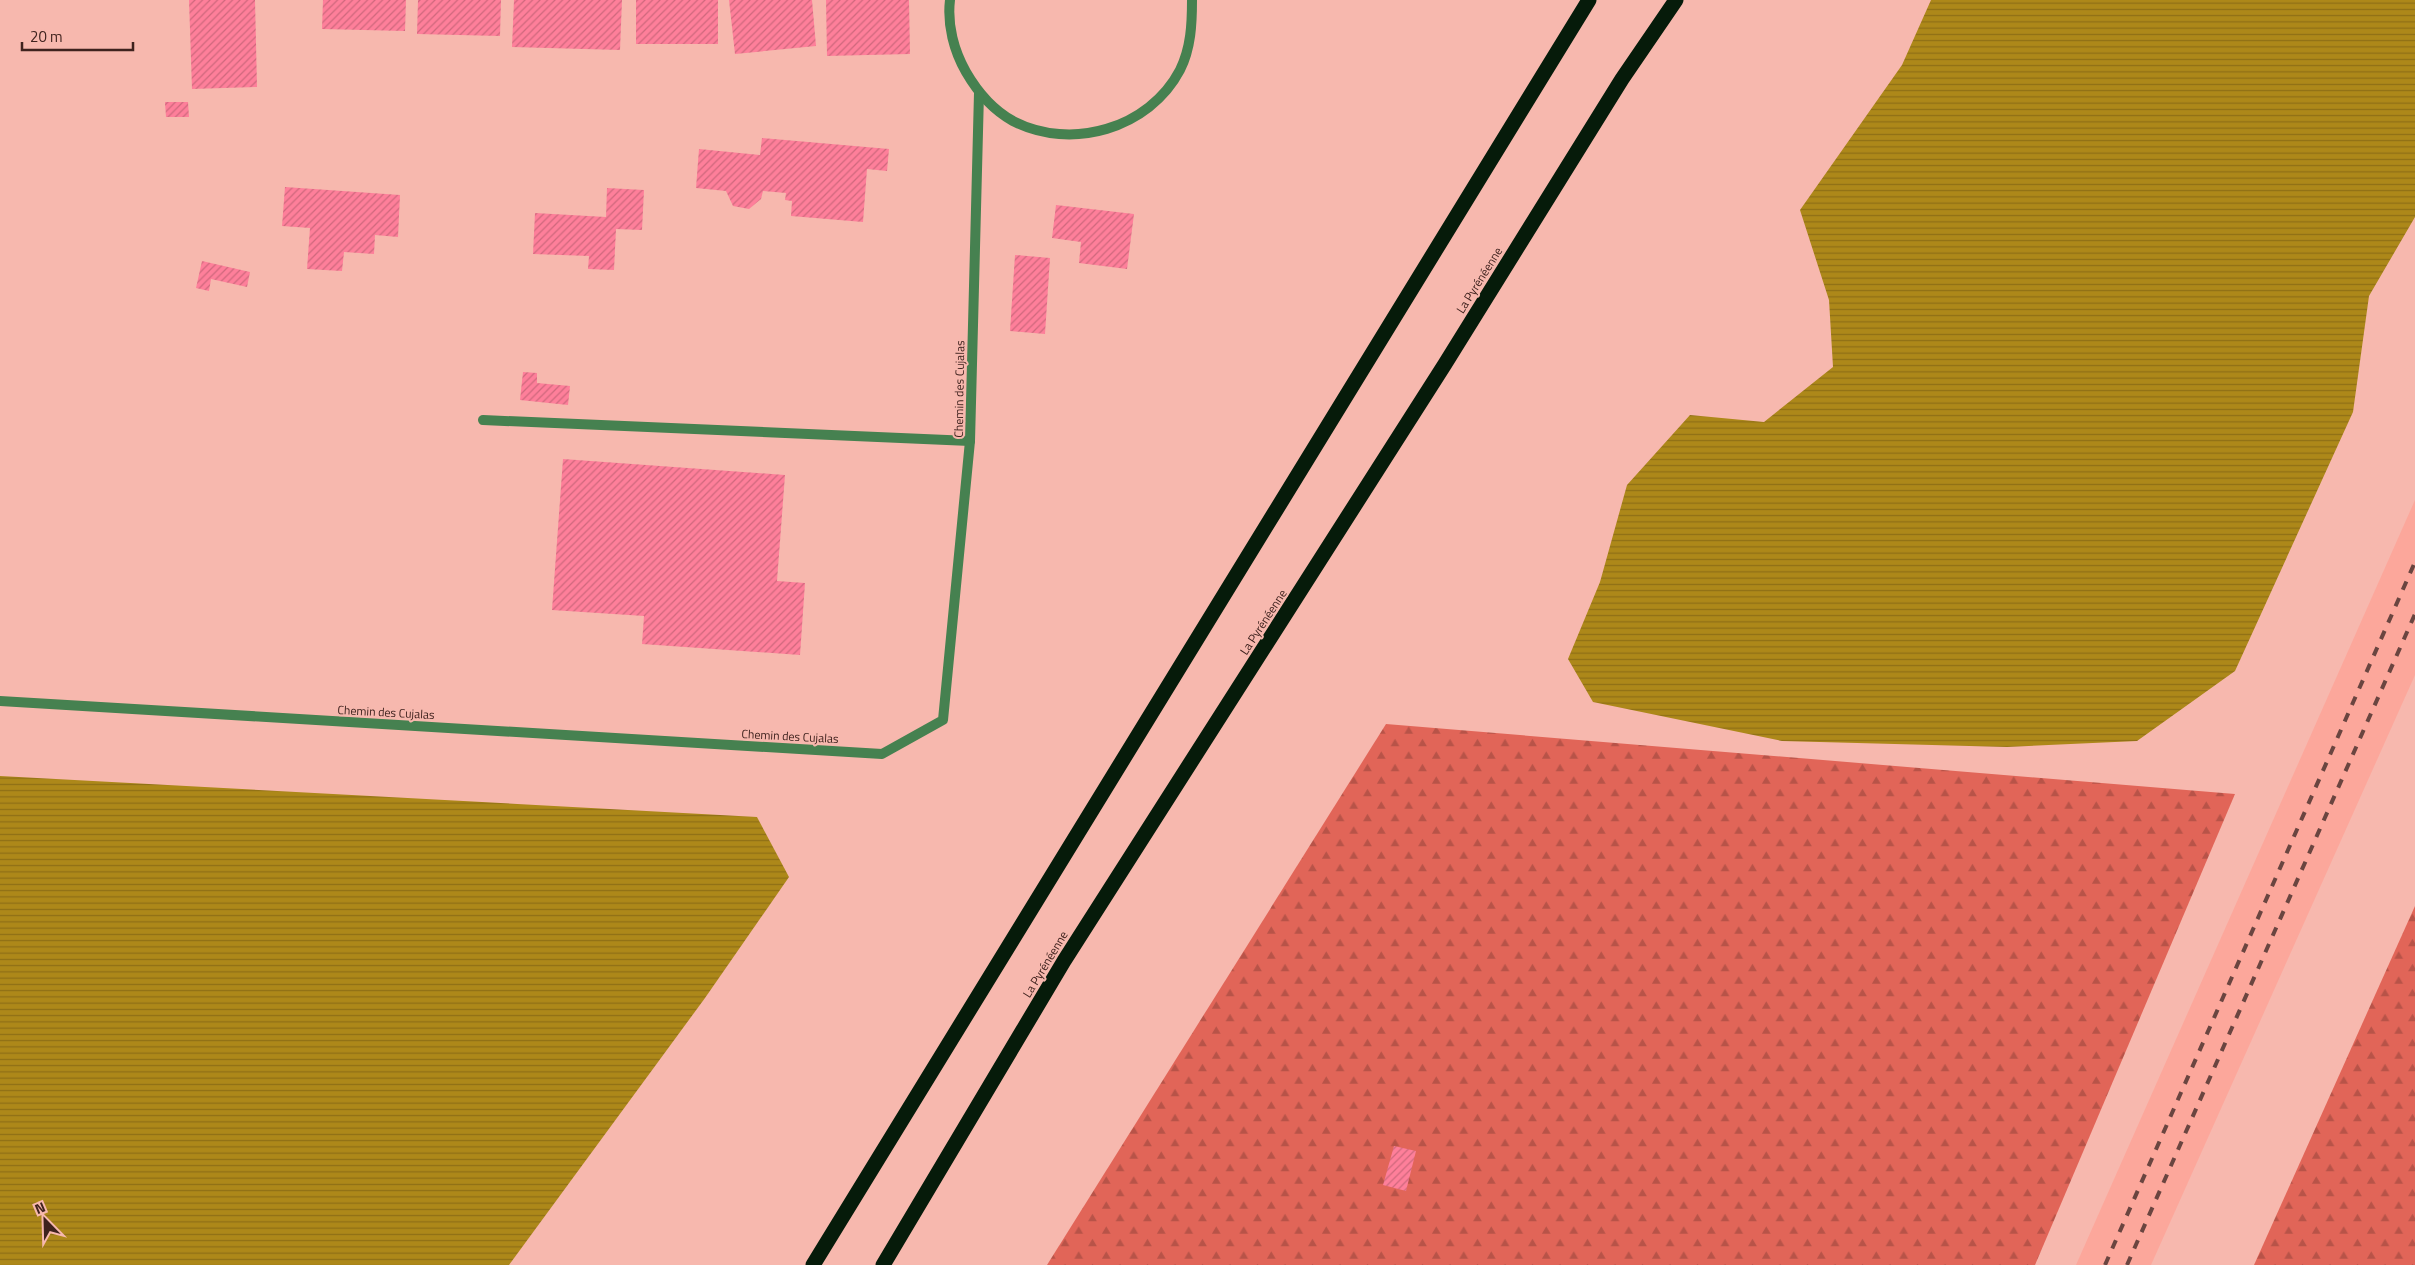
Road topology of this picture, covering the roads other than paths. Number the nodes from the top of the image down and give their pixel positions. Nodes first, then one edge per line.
1 (950, 0) edge
2 (1192, 0) edge
3 (1589, 0) edge
4 (1676, 0) edge
5 (979, 93) junction
6 (483, 420) dead end
7 (970, 442) junction
8 (0, 701) edge
9 (813, 1265) edge
10 (883, 1265) edge

1 - 5 street
2 - 5 street
3 - 9 highway
4 - 10 highway, La Pyrénéenne
5 - 7 street, Chemin des Cujalas
6 - 7 street
7 - 8 street, Chemin des Cujalas

